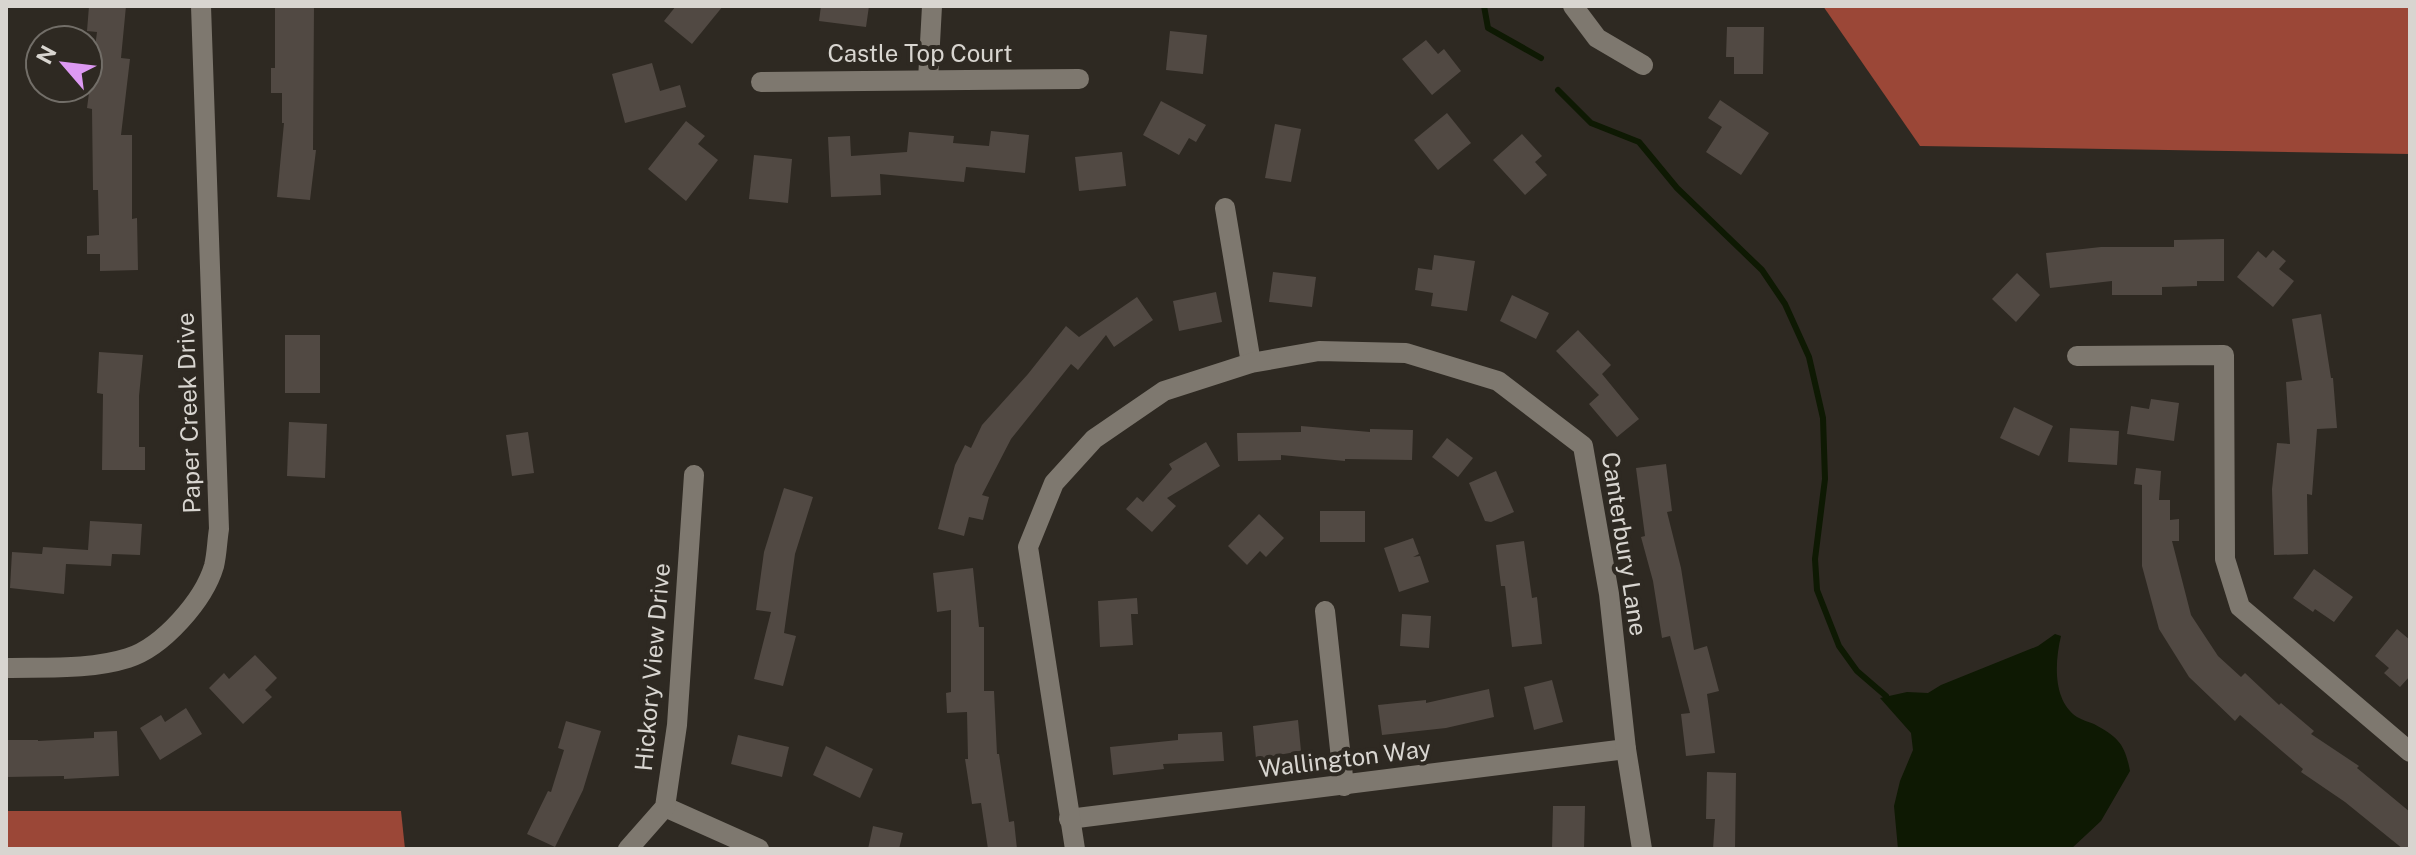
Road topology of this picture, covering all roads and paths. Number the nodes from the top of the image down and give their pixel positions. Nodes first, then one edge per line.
1 (201, 6) edge
2 (932, 6) edge
3 (1573, 6) edge
4 (1643, 65) dead end
5 (1079, 79) dead end
6 (928, 80) junction
7 (761, 82) dead end
8 (1225, 208) dead end
9 (2077, 356) dead end
10 (1251, 363) junction
11 (694, 475) dead end
12 (1325, 611) dead end
13 (6, 668) edge
14 (1626, 749) junction
15 (2410, 752) edge
16 (1344, 786) junction
17 (665, 807) junction
18 (1069, 819) junction
19 (628, 849) edge
20 (759, 849) edge
21 (1075, 849) edge
22 (1642, 849) edge

1 - 13 street, Paper Creek Drive
2 - 6 street
3 - 4 street
5 - 6 street, Castle Top Court
6 - 7 street, Castle Top Court
8 - 10 street
9 - 15 street
10 - 14 street, Canterbury Lane
10 - 18 street, Canterbury Lane
11 - 17 street, Hickory View Drive
12 - 16 street
14 - 16 street, Wallington Way
14 - 22 street, Canterbury Lane
16 - 18 street, Wallington Way
17 - 19 street, Hickory View Drive
17 - 20 street
18 - 21 street, Canterbury Lane

